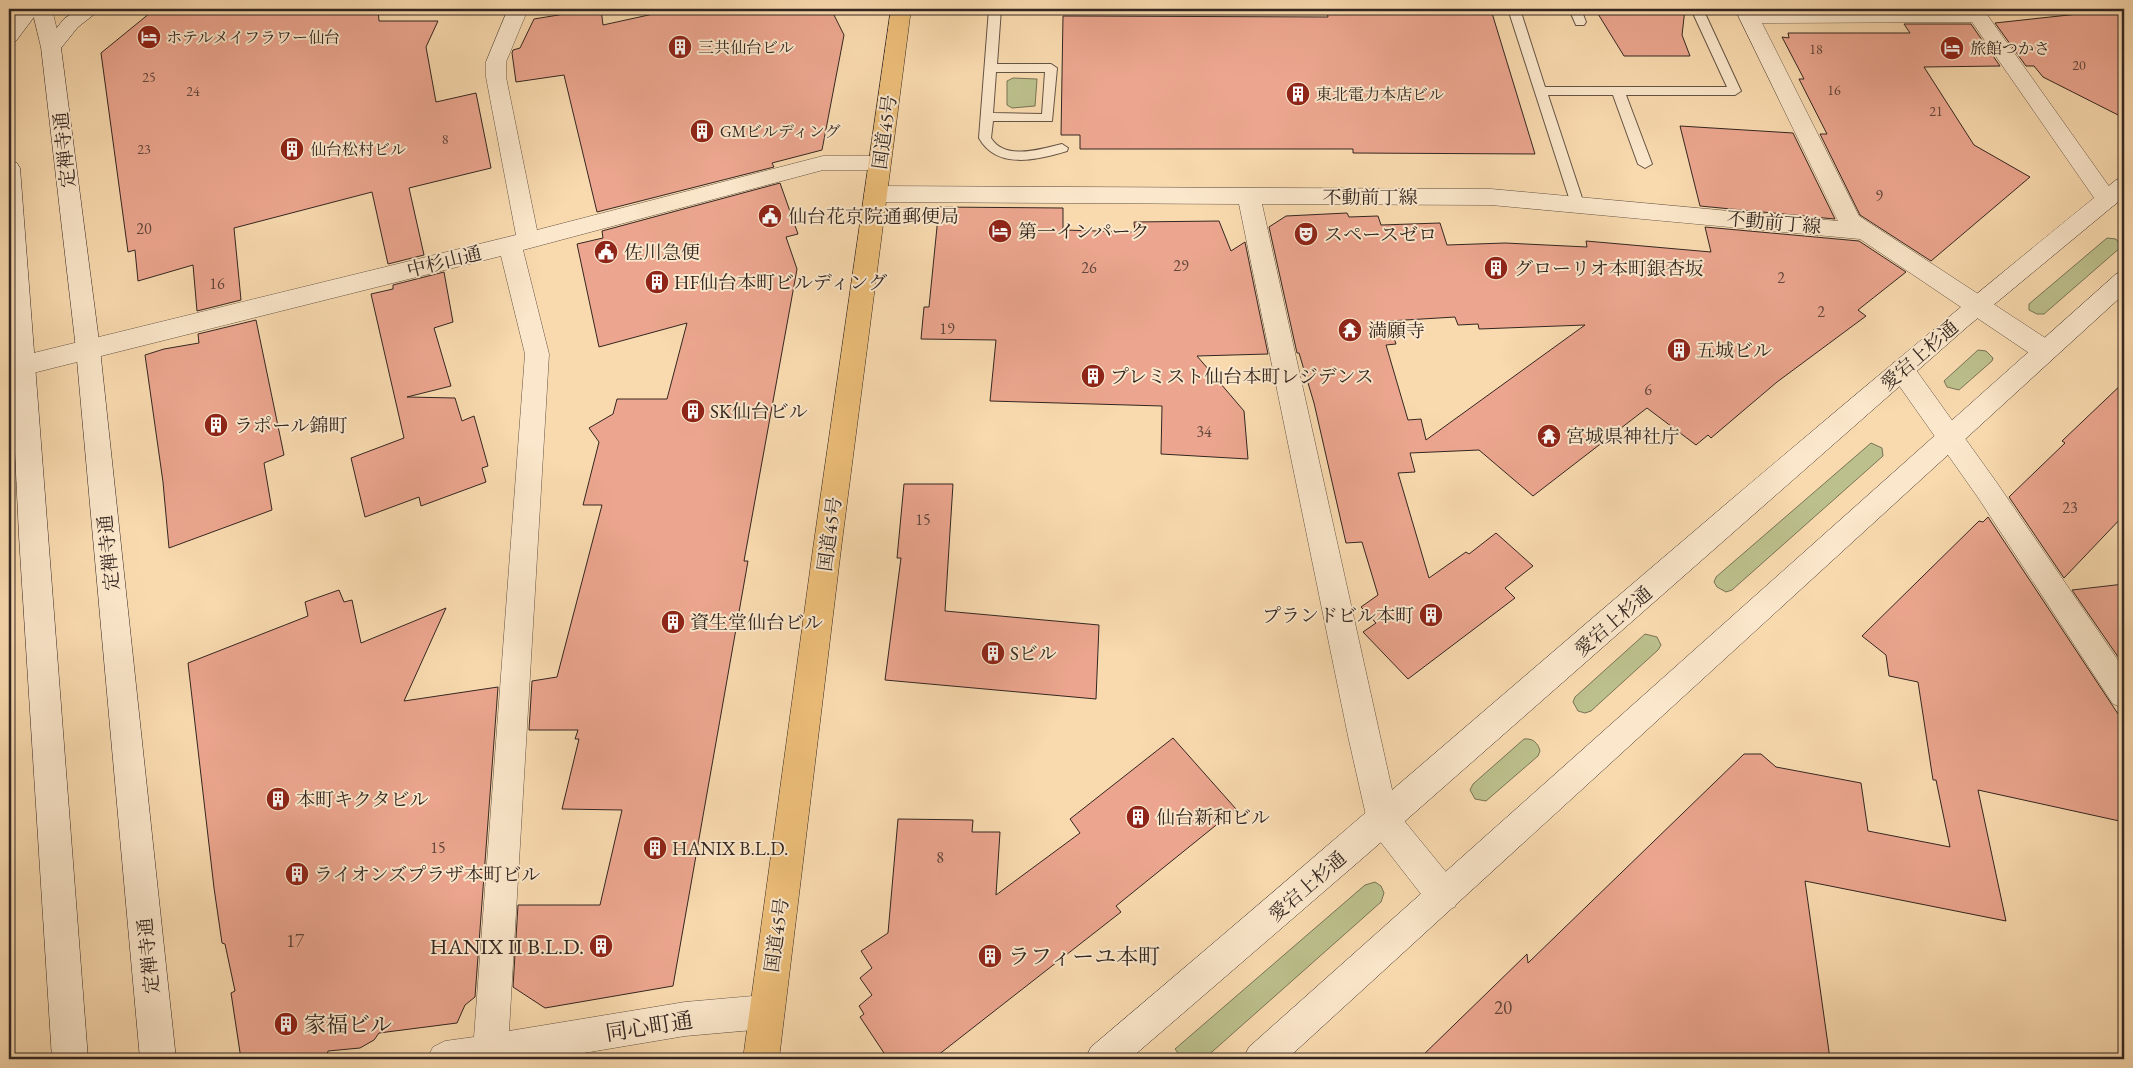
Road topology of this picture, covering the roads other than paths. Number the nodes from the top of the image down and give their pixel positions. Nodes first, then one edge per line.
1 (30, 9) edge
2 (42, 9) edge
3 (91, 9) edge
4 (518, 9) edge
5 (901, 9) edge
6 (996, 9) edge
7 (1514, 9) edge
8 (1575, 9) edge
9 (1696, 9) edge
10 (1975, 12) edge
11 (1747, 13) edge
12 (1580, 22) dead end
13 (9, 37) edge
14 (52, 47) junction
15 (991, 68) junction
16 (1541, 90) junction
17 (1618, 91) junction
18 (987, 117) junction
19 (1062, 148) dead end
20 (880, 163) junction
21 (1645, 164) dead end
22 (9, 168) edge
23 (2116, 192) edge
24 (875, 194) junction
25 (1249, 197) junction
26 (1577, 204) junction
27 (1863, 231) junction
28 (519, 243) junction
29 (2124, 280) edge
30 (1976, 306) junction
31 (88, 349) junction
32 (2044, 350) junction
33 (16, 367) edge
34 (1902, 370) junction
35 (1949, 437) junction
36 (2124, 694) edge
37 (1383, 820) junction
38 (1443, 895) junction
39 (765, 1012) junction
40 (490, 1051) junction
41 (70, 1059) edge
42 (158, 1059) edge
43 (446, 1059) edge
44 (761, 1059) edge
45 (1103, 1059) edge
46 (1261, 1059) edge

1 - 13 street
2 - 14 street, 定禅寺通
3 - 14 street
4 - 28 street
5 - 20 highway, 国道45号
6 - 15 lane
7 - 16 lane
8 - 12 lane
9 - 17 lane
10 - 11 street
10 - 23 street
11 - 27 street
14 - 31 street, 定禅寺通
15 - 18 lane
15 - 18 lane
16 - 17 lane
16 - 26 lane
17 - 21 lane
18 - 19 lane
20 - 24 highway, 国道45号
20 - 28 street, 中杉山通
22 - 33 street
23 - 30 street, 愛宕上杉通
24 - 25 street, 不動前丁線
24 - 39 highway, 国道45号
25 - 26 street, 不動前丁線
25 - 37 street
26 - 27 street, 不動前丁線
27 - 30 street
28 - 31 street, 中杉山通
28 - 40 street
29 - 32 street
30 - 32 street
30 - 34 street, 愛宕上杉通
31 - 33 street, 中杉山通
31 - 42 street, 定禅寺通
32 - 35 street
33 - 41 street
34 - 35 street
34 - 37 street, 愛宕上杉通
35 - 36 street
35 - 38 street
37 - 38 street
37 - 45 street, 愛宕上杉通
38 - 46 street
39 - 40 street, 同心町通
39 - 44 highway, 国道45号
40 - 43 street, 同心町通

